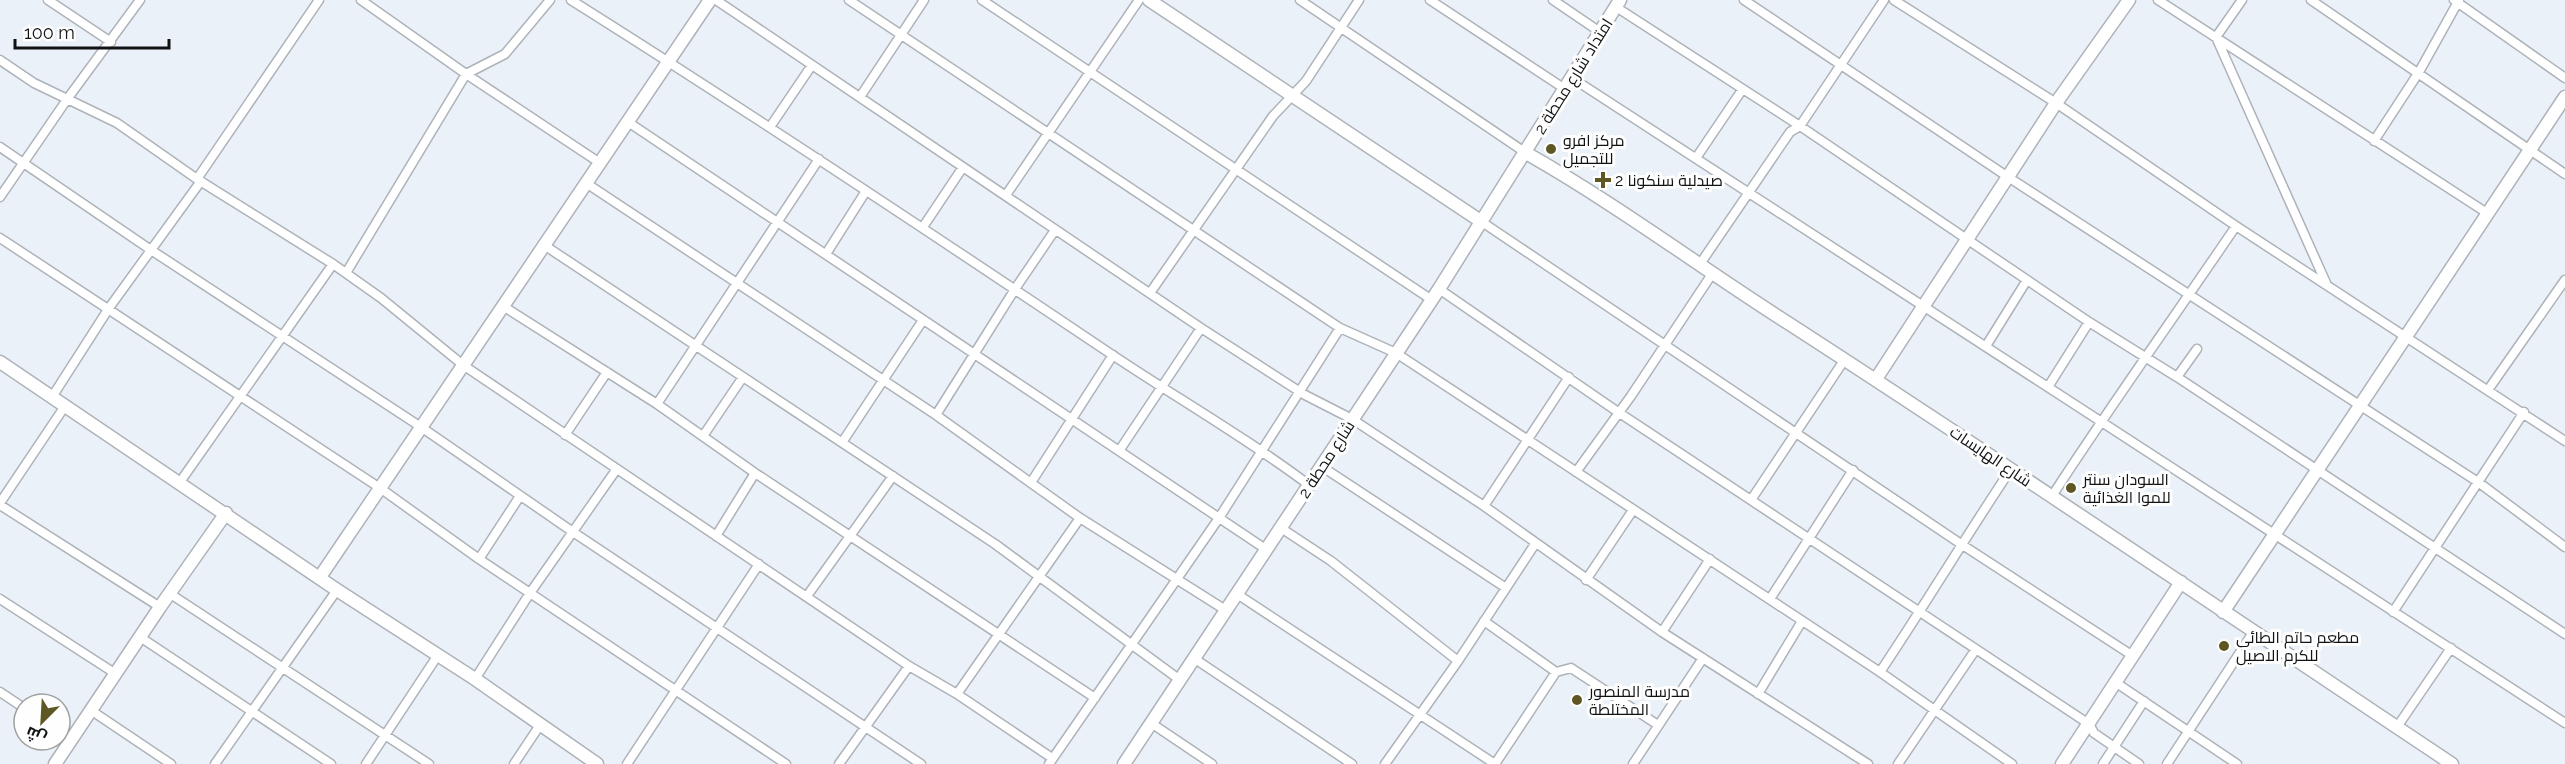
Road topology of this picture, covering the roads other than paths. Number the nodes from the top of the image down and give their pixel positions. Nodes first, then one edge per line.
1 (48, 0) edge
2 (140, 0) edge
3 (319, 0) edge
4 (361, 0) edge
5 (550, 0) edge
6 (571, 0) edge
7 (710, 0) edge
8 (716, 0) edge
9 (849, 0) edge
10 (924, 0) edge
11 (982, 0) edge
12 (1138, 0) edge
13 (1300, 0) edge
14 (1359, 0) edge
15 (1553, 0) edge
16 (1744, 0) edge
17 (1884, 0) edge
18 (1894, 0) edge
19 (2129, 0) edge
20 (2158, 0) edge
21 (2242, 0) edge
22 (2311, 0) edge
23 (2457, 1) edge
24 (1156, 2) edge
25 (1436, 2) edge
26 (1618, 4) edge
27 (1342, 27) junction
28 (1600, 32) junction
29 (901, 34) junction
30 (2216, 37) junction
31 (111, 42) junction
32 (0, 60) edge
33 (668, 61) junction
34 (812, 65) junction
35 (1840, 66) junction
36 (2419, 72) junction
37 (1091, 73) junction
38 (466, 74) junction
39 (1572, 78) junction
40 (2565, 78) edge
41 (1565, 89) junction
42 (1742, 90) junction
43 (1293, 96) junction
44 (860, 97) junction
45 (2565, 97) edge
46 (68, 98) junction
47 (2056, 103) junction
48 (628, 122) junction
49 (1800, 126) junction
50 (770, 127) junction
51 (1048, 134) junction
52 (2374, 141) junction
53 (0, 147) edge
54 (2530, 149) junction
55 (1526, 153) junction
56 (1696, 158) junction
57 (819, 159) junction
58 (23, 163) junction
59 (600, 163) junction
60 (963, 167) junction
61 (1235, 169) junction
62 (2565, 174) edge
63 (2008, 177) junction
64 (199, 180) junction
65 (586, 183) junction
66 (866, 191) junction
67 (1749, 191) junction
68 (1006, 195) junction
69 (0, 197) edge
70 (2487, 213) junction
71 (777, 222) junction
72 (1482, 222) junction
73 (2236, 226) junction
74 (923, 227) junction
75 (1055, 230) junction
76 (1194, 230) junction
77 (0, 238) edge
78 (1969, 238) junction
79 (544, 245) junction
80 (151, 250) junction
81 (826, 255) junction
82 (333, 264) junction
83 (1701, 264) junction
84 (346, 273) junction
85 (1712, 274) junction
86 (2027, 280) junction
87 (2565, 280) edge
88 (737, 282) junction
89 (2327, 285) junction
90 (1015, 289) junction
91 (1150, 293) junction
92 (1435, 295) junction
93 (2190, 295) junction
94 (503, 306) junction
95 (1925, 307) junction
96 (109, 308) junction
97 (923, 320) junction
98 (2089, 322) junction
99 (1201, 328) junction
100 (1340, 328) junction
101 (284, 336) junction
102 (2406, 336) junction
103 (1666, 344) junction
104 (697, 346) junction
105 (1986, 346) junction
106 (2197, 349) dead end
107 (1396, 353) junction
108 (974, 354) junction
109 (1113, 355) junction
110 (1845, 358) junction
111 (2147, 359) junction
112 (0, 362) edge
113 (463, 364) junction
114 (607, 372) junction
115 (743, 377) junction
116 (1569, 377) junction
117 (2177, 377) junction
118 (1876, 379) junction
119 (883, 380) junction
120 (2048, 387) junction
121 (1162, 388) junction
122 (2488, 390) junction
123 (1300, 392) junction
124 (52, 397) junction
125 (242, 397) junction
126 (657, 404) junction
127 (65, 406) junction
128 (2359, 406) junction
129 (1618, 412) junction
130 (2524, 412) junction
131 (936, 415) junction
132 (1072, 419) junction
133 (1352, 419) junction
134 (2101, 421) junction
135 (421, 427) junction
136 (1797, 432) junction
137 (565, 435) junction
138 (703, 436) junction
139 (1527, 439) junction
140 (843, 441) junction
141 (2565, 441) edge
142 (1261, 449) junction
143 (1119, 451) junction
144 (1322, 466) junction
145 (2011, 469) junction
146 (616, 470) junction
147 (2317, 470) junction
148 (1853, 471) junction
149 (1576, 472) junction
150 (755, 473) junction
151 (893, 476) junction
152 (1032, 481) junction
153 (180, 482) junction
154 (2478, 482) junction
155 (1309, 485) junction
156 (380, 488) junction
157 (520, 496) junction
158 (2052, 496) junction
159 (1751, 500) junction
160 (0, 504) edge
161 (1484, 506) junction
162 (1633, 510) junction
163 (226, 513) junction
164 (1080, 518) junction
165 (1219, 518) junction
166 (1281, 528) junction
167 (573, 532) junction
168 (2274, 535) junction
169 (716, 536) junction
170 (852, 536) junction
171 (1810, 538) junction
172 (1534, 544) junction
173 (1961, 544) junction
174 (2565, 546) edge
175 (2436, 547) junction
176 (1267, 550) junction
177 (479, 559) junction
178 (1710, 559) junction
179 (759, 564) junction
180 (1041, 576) junction
181 (320, 577) junction
182 (1177, 578) junction
183 (1586, 580) junction
184 (2181, 582) junction
185 (1506, 588) junction
186 (337, 590) junction
187 (169, 593) junction
188 (530, 593) junction
189 (1238, 594) junction
190 (807, 596) junction
191 (0, 599) edge
192 (1770, 599) junction
193 (160, 607) junction
194 (1227, 611) junction
195 (1921, 612) junction
196 (2223, 612) junction
197 (2393, 612) junction
198 (1484, 621) junction
199 (1802, 621) junction
200 (719, 628) junction
201 (2254, 631) junction
202 (1662, 632) junction
203 (2565, 634) edge
204 (998, 635) junction
205 (140, 637) junction
206 (1133, 644) junction
207 (2451, 648) junction
208 (1976, 649) junction
209 (438, 656) junction
210 (2133, 656) junction
211 (1703, 658) junction
212 (1195, 659) junction
213 (1458, 661) junction
214 (909, 666) junction
215 (283, 667) junction
216 (1556, 672) junction
217 (1880, 672) junction
218 (116, 674) junction
219 (475, 679) junction
220 (1180, 681) junction
221 (2115, 682) junction
222 (676, 692) junction
223 (957, 694) junction
224 (1758, 694) junction
225 (1095, 698) junction
226 (2144, 701) junction
227 (251, 710) junction
228 (92, 711) junction
229 (1934, 711) junction
230 (1419, 713) junction
231 (1151, 723) junction
232 (2565, 723) edge
233 (2089, 724) junction
234 (540, 725) junction
235 (1658, 725) junction
236 (864, 727) junction
237 (2397, 727) junction
238 (386, 733) junction
239 (2189, 733) junction
240 (72, 740) edge
241 (2114, 747) junction
242 (1051, 761) edge
243 (171, 764) edge
244 (215, 764) edge
245 (331, 764) edge
246 (366, 764) edge
247 (429, 764) edge
248 (514, 764) edge
249 (597, 764) edge
250 (627, 764) edge
251 (786, 764) edge
252 (839, 764) edge
253 (921, 764) edge
254 (1124, 764) edge
255 (1212, 764) edge
256 (1352, 764) edge
257 (1385, 764) edge
258 (1495, 764) edge
259 (1633, 764) edge
260 (1868, 764) edge
261 (1898, 764) edge
262 (2012, 764) edge
263 (2062, 764) edge
264 (2103, 764) edge
265 (2139, 764) edge
266 (2167, 764) edge
267 (2236, 764) edge
268 (2452, 764) edge

1 - 31 street
2 - 31 street
3 - 64 street
4 - 38 street
5 - 38 street
6 - 33 street
7 - 33 street
8 - 34 street
9 - 29 street
10 - 29 street
11 - 37 street
12 - 37 street
13 - 27 street
14 - 27 street
15 - 28 street
16 - 35 street
17 - 35 street
18 - 47 street
19 - 47 street
20 - 30 street
21 - 30 street
22 - 36 street
23 - 36 street
23 - 40 street
24 - 43 street
25 - 41 street
26 - 28 street, امتداد شارع محطة 2
26 - 42 street
27 - 43 street
27 - 55 street
28 - 39 street, امتداد شارع محطة 2
29 - 44 street
29 - 51 street
30 - 52 street
30 - 89 street
31 - 46 street
32 - 46 street
33 - 48 street
33 - 50 street
34 - 44 street
34 - 50 street
35 - 49 street
35 - 63 street
36 - 52 street
36 - 54 street
37 - 51 street
37 - 61 street
38 - 59 street
38 - 84 street
39 - 41 street, امتداد شارع محطة 2
39 - 56 street
41 - 55 street, امتداد شارع محطة 2
42 - 49 street
42 - 56 street
43 - 61 street
43 - 72 street
44 - 60 street
45 - 54 street
46 - 58 street
46 - 64 street
47 - 63 street
47 - 73 street
48 - 59 street
48 - 71 street
49 - 67 street
49 - 78 street
50 - 57 street
51 - 68 street
51 - 76 street
52 - 70 street
53 - 58 street
54 - 62 street
54 - 70 street
55 - 72 street, شارع محطة 2
55 - 83 street, شارع الهايسات
56 - 67 street
57 - 66 street
57 - 71 street
58 - 69 street
58 - 80 street
59 - 65 street
60 - 68 street
60 - 74 street
61 - 76 street
61 - 92 street
63 - 78 street
63 - 93 street
64 - 80 street
64 - 82 street
65 - 79 street
65 - 88 street
66 - 74 street
66 - 81 street
67 - 83 street
67 - 95 street
68 - 75 street
70 - 102 street
71 - 81 street
71 - 88 street
72 - 92 street, شارع محطة 2
72 - 103 street
73 - 89 street
73 - 93 street
74 - 90 street
75 - 90 street
75 - 91 street
76 - 91 street
76 - 100 street
77 - 96 street
78 - 86 street
78 - 95 street
79 - 94 street
79 - 104 street
80 - 96 street
80 - 101 street
81 - 97 street
82 - 84 street
82 - 101 street
83 - 85 street, شارع الهايسات
84 - 113 street
85 - 103 street
85 - 110 street, شارع الهايسات
86 - 98 street
86 - 105 street
87 - 122 street
88 - 104 street
88 - 119 street
89 - 102 street
90 - 108 street
90 - 109 street
91 - 99 street
92 - 107 street, شارع محطة 2
92 - 116 street
93 - 111 street
93 - 128 street
94 - 113 street
94 - 114 street
95 - 105 street
95 - 118 street
96 - 124 street
96 - 125 street
97 - 108 street
97 - 119 street
98 - 111 street
98 - 120 street
99 - 121 street
99 - 123 street
100 - 107 street
100 - 123 street
101 - 125 street
101 - 135 street
102 - 122 street
102 - 128 street
103 - 129 street
103 - 136 street
104 - 115 street
104 - 126 street
105 - 120 street
106 - 117 street
107 - 133 street, شارع محطة 2
107 - 139 street
108 - 131 street
108 - 132 street
109 - 121 street
109 - 132 street
110 - 118 street, شارع الهايسات
110 - 136 street
111 - 117 street
111 - 134 street
112 - 124 street
113 - 135 street
113 - 137 street
114 - 126 street
114 - 137 street
115 - 138 street
115 - 140 street
116 - 129 street
116 - 139 street
117 - 147 street
118 - 145 street, شارع الهايسات
119 - 131 street
119 - 140 street
120 - 134 street
121 - 142 street
121 - 143 street
122 - 130 street
123 - 133 street
123 - 142 street
124 - 127 street
125 - 153 street
125 - 156 street
126 - 138 street
127 - 153 street
127 - 160 street
128 - 147 street
128 - 154 street
129 - 149 street
129 - 159 street
130 - 141 street
130 - 154 street
131 - 152 street
132 - 143 street
132 - 152 street
133 - 144 street, شارع محطة 2
133 - 161 street
134 - 158 street
134 - 168 street
135 - 156 street
135 - 157 street
136 - 148 street
136 - 159 street
137 - 146 street
138 - 150 street
139 - 149 street
139 - 161 street
140 - 151 street
142 - 155 street
142 - 165 street
143 - 165 street
144 - 155 street, شارع محطة 2
144 - 185 street
145 - 158 street, شارع الهايسات
145 - 173 street
146 - 167 street
146 - 169 street
147 - 168 street
147 - 175 street
148 - 171 street
148 - 173 street
149 - 162 street
150 - 169 street
150 - 170 street
151 - 170 street
151 - 180 street
152 - 164 street
153 - 163 street
154 - 174 street
154 - 175 street
155 - 166 street, شارع محطة 2
156 - 177 street
156 - 181 street
157 - 167 street
157 - 177 street
158 - 184 street, شارع الهايسات
159 - 171 street
160 - 193 street
161 - 172 street
162 - 178 street
162 - 183 street
163 - 181 street
163 - 187 street
164 - 180 street
164 - 182 street
165 - 176 street
165 - 182 street
166 - 176 street, شارع محطة 2
166 - 213 street
167 - 188 street
167 - 200 street
168 - 196 street
168 - 197 street
169 - 179 street
170 - 190 street
170 - 204 street
171 - 192 street
171 - 195 street
172 - 183 street
172 - 185 street
173 - 195 street
173 - 210 street
175 - 197 street
175 - 203 street
176 - 189 street, شارع محطة 2
177 - 188 street
178 - 192 street
178 - 202 street
179 - 190 street
179 - 200 street
180 - 204 street
180 - 206 street
181 - 186 street
182 - 194 street
182 - 206 street
183 - 202 street
184 - 196 street, شارع الهايسات
184 - 210 street
185 - 198 street
186 - 209 street
186 - 215 street
187 - 193 street
187 - 215 street
188 - 219 street
188 - 222 street
189 - 194 street, شارع محطة 2
189 - 230 street
190 - 214 street
191 - 218 street
192 - 199 street
193 - 205 street
194 - 212 street, شارع محطة 2
195 - 208 street
195 - 217 street
196 - 201 street, شارع الهايسات
197 - 207 street
198 - 213 street
198 - 216 street
199 - 217 street
199 - 224 street
200 - 222 street
200 - 236 street
201 - 237 street, شارع الهايسات
201 - 239 street
202 - 211 street
204 - 223 street
204 - 225 street
205 - 218 street
205 - 227 street
206 - 220 street
206 - 225 street
207 - 232 street
207 - 237 street
208 - 229 street
208 - 233 street
209 - 219 street
209 - 238 street
210 - 221 street
211 - 224 street
211 - 235 street
212 - 220 street, شارع محطة 2
212 - 256 street
213 - 230 street
214 - 223 street
214 - 236 street
215 - 227 street
215 - 238 street
216 - 235 street
216 - 258 street
217 - 229 street
218 - 228 street
219 - 234 street
220 - 231 street, شارع محطة 2
221 - 226 street
221 - 233 street
222 - 250 street
222 - 251 street
223 - 242 street
224 - 260 street
225 - 242 street
226 - 239 street
226 - 241 street
227 - 244 street
227 - 245 street
228 - 240 street
228 - 243 street
229 - 261 street
229 - 262 street
230 - 257 street
230 - 258 street
231 - 254 street, شارع محطة 2
231 - 255 street
233 - 241 street
233 - 263 street
234 - 248 street
234 - 249 street
235 - 259 street
236 - 252 street
236 - 253 street
237 - 268 street, شارع الهايسات
238 - 246 street
238 - 247 street
239 - 266 street
239 - 267 street
241 - 264 street
241 - 265 street

